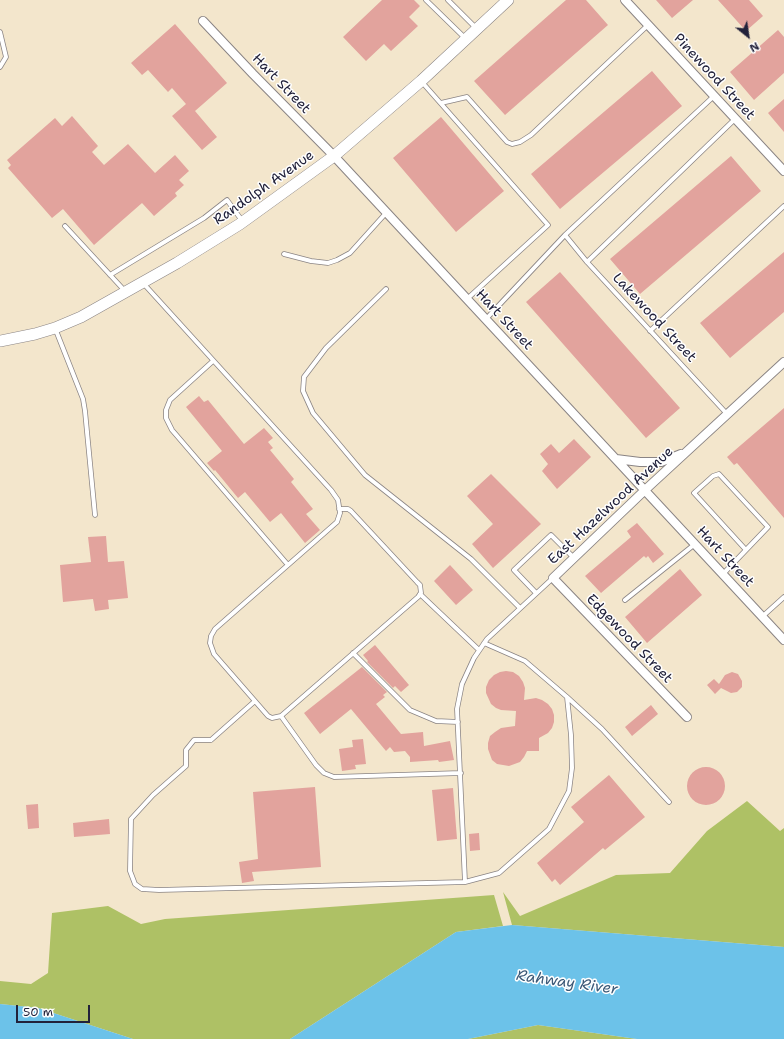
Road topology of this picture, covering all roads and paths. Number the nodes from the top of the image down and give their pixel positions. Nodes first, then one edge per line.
1 (426, 0) edge
2 (448, 0) edge
3 (508, 0) edge
4 (625, 0) edge
5 (203, 21) dead end
6 (648, 24) junction
7 (477, 29) junction
8 (0, 32) edge
9 (466, 39) junction
10 (0, 67) edge
11 (421, 81) junction
12 (714, 96) junction
13 (441, 103) junction
14 (735, 119) junction
15 (334, 156) junction
16 (784, 172) edge
17 (784, 206) edge
18 (386, 212) junction
19 (243, 222) junction
20 (65, 226) dead end
21 (566, 236) junction
22 (284, 254) dead end
23 (587, 262) junction
24 (110, 275) junction
25 (142, 283) junction
26 (386, 289) dead end
27 (126, 292) junction
28 (467, 299) junction
29 (486, 319) junction
30 (55, 328) junction
31 (650, 331) junction
32 (0, 341) edge
33 (213, 361) junction
34 (784, 362) edge
35 (727, 415) junction
36 (686, 452) junction
37 (616, 459) junction
38 (645, 490) junction
39 (340, 509) junction
40 (95, 515) dead end
41 (695, 544) junction
42 (746, 550) junction
43 (574, 558) junction
44 (288, 565) junction
45 (723, 574) junction
46 (553, 578) junction
47 (536, 593) junction
48 (420, 594) junction
49 (784, 597) edge
50 (625, 600) dead end
51 (520, 608) junction
52 (762, 616) junction
53 (784, 640) edge
54 (484, 643) junction
55 (480, 650) junction
56 (353, 653) junction
57 (567, 697) junction
58 (255, 701) junction
59 (282, 716) junction
60 (687, 717) dead end
61 (458, 722) junction
62 (461, 773) junction
63 (669, 802) dead end
64 (465, 882) junction

1 - 9 lane
2 - 7 lane
3 - 7 main road, Randolph Avenue
4 - 6 street, Pinewood Street
5 - 15 street, Hart Street
6 - 12 street, Pinewood Street
6 - 13 lane
7 - 9 main road, Randolph Avenue
8 - 10 lane
9 - 11 main road, Randolph Avenue
11 - 13 lane
11 - 15 main road, Randolph Avenue
12 - 14 street, Pinewood Street
12 - 21 lane
13 - 28 lane
14 - 16 street, Pinewood Street
14 - 23 lane
15 - 18 street, Hart Street
15 - 19 main road, Randolph Avenue
17 - 31 lane
18 - 22 lane
18 - 28 street, Hart Street
19 - 24 lane
19 - 25 main road, Randolph Avenue
20 - 24 lane
21 - 23 lane, Lakewood Street
21 - 29 lane
23 - 31 lane, Lakewood Street
24 - 27 lane
25 - 27 main road, Randolph Avenue
25 - 33 lane
26 - 51 lane
27 - 30 main road, Randolph Avenue
28 - 29 street, Hart Street
29 - 37 street, Hart Street
30 - 32 main road, Randolph Avenue
30 - 40 lane
31 - 35 lane, Lakewood Street
33 - 39 lane
33 - 44 lane
34 - 35 street, East Hazelwood Avenue
35 - 36 street, East Hazelwood Avenue
36 - 37 street, East Hazelwood Avenue
36 - 38 street, East Hazelwood Avenue
37 - 38 street, Hart Street
38 - 41 street, Hart Street
38 - 43 street, East Hazelwood Avenue
39 - 44 lane
39 - 48 lane
41 - 45 street, Hart Street
41 - 50 lane
42 - 42 lane
42 - 45 lane
43 - 46 street, East Hazelwood Avenue
43 - 47 lane
44 - 58 lane
45 - 52 street, Hart Street
46 - 47 lane
46 - 60 street, Edgewood Street
47 - 51 lane
48 - 55 lane
48 - 56 lane
49 - 52 lane
51 - 54 lane
52 - 53 street, Hart Street
54 - 55 lane
54 - 57 lane
55 - 61 lane
56 - 59 lane
56 - 61 lane
57 - 63 lane
57 - 64 lane
58 - 59 lane
58 - 64 lane
59 - 62 lane
61 - 62 lane
62 - 64 lane

